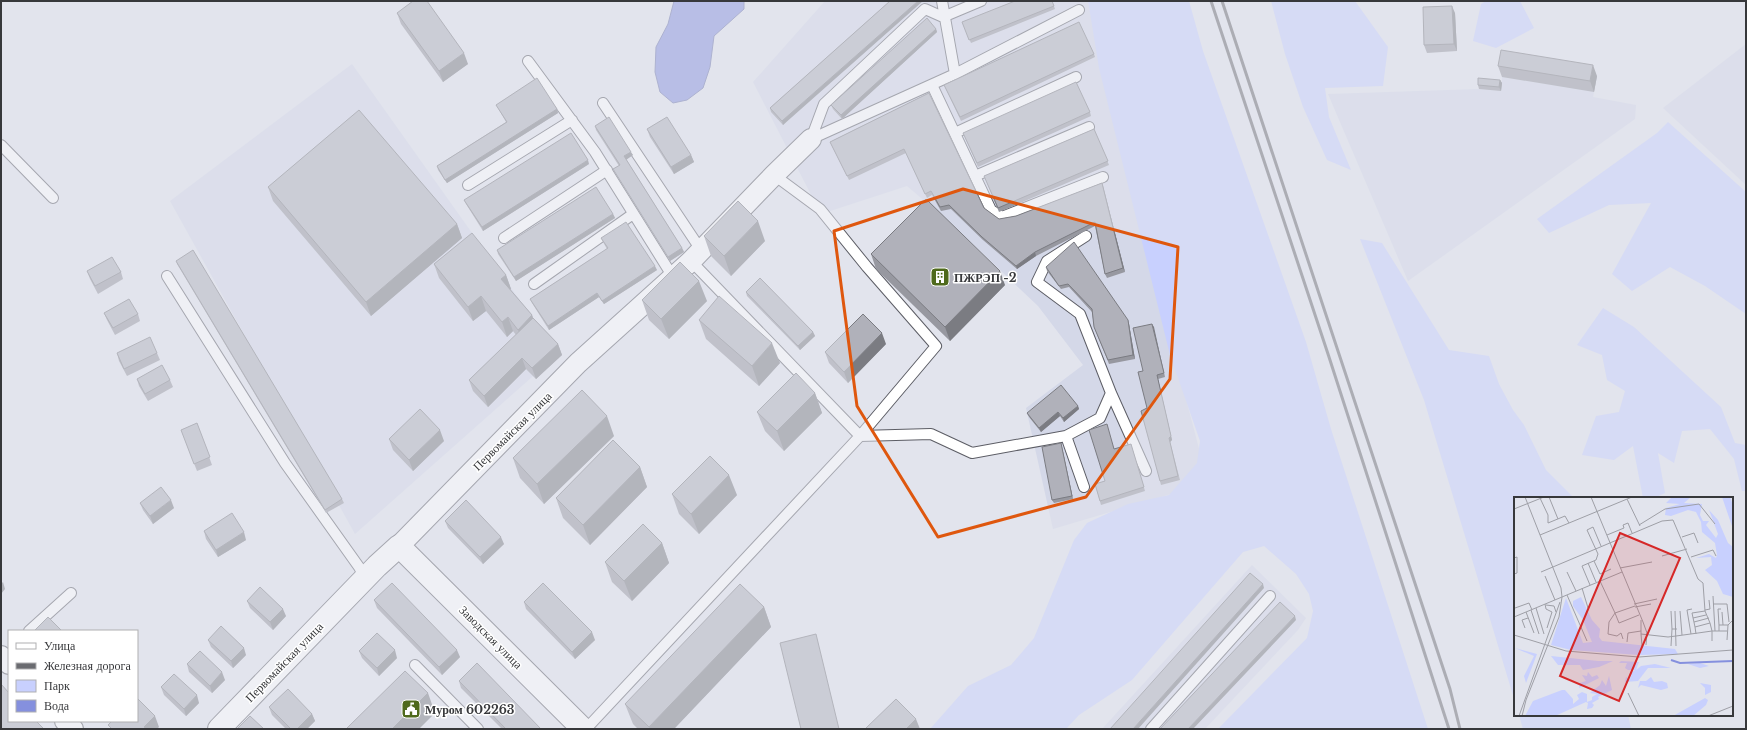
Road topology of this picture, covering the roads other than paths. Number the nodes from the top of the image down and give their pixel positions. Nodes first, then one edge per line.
1 (942, 1) edge
2 (981, 1) edge
3 (1079, 10) dead end
4 (943, 17) junction
5 (528, 61) dead end
6 (955, 74) junction
7 (1076, 77) dead end
8 (932, 85) junction
9 (603, 103) dead end
10 (572, 120) junction
11 (1089, 127) dead end
12 (955, 133) junction
13 (811, 139) junction
14 (1, 145) edge
15 (606, 170) junction
16 (774, 175) junction
17 (975, 176) junction
18 (1103, 177) dead end
19 (468, 185) dead end
20 (53, 198) dead end
21 (633, 214) junction
22 (1086, 236) dead end
23 (504, 238) dead end
24 (696, 256) junction
25 (167, 276) dead end
26 (673, 277) junction
27 (534, 284) dead end
28 (1111, 393) junction
29 (860, 436) junction
30 (1066, 436) junction
31 (1146, 471) dead end
32 (1084, 487) dead end
33 (399, 546) junction
34 (365, 578) junction
35 (71, 593) dead end
36 (1270, 596) dead end
37 (30, 630) edge
38 (415, 665) dead end
39 (219, 729) edge
40 (478, 729) edge
41 (584, 729) edge
42 (1151, 729) edge

1 - 4 lane
2 - 4 lane
3 - 6 lane
4 - 6 lane
4 - 13 lane
5 - 10 lane
6 - 8 lane
7 - 12 lane
8 - 12 lane
8 - 13 lane
9 - 24 lane
10 - 15 lane
10 - 19 lane
11 - 17 lane
12 - 17 lane
13 - 16 street, Первомайская улица
14 - 20 lane
15 - 21 lane
15 - 23 lane
16 - 24 street, Первомайская улица
16 - 29 lane
17 - 18 lane
21 - 26 lane
21 - 27 lane
22 - 28 lane
24 - 26 street, Первомайская улица
24 - 29 lane
25 - 34 lane
26 - 33 street, Первомайская улица
28 - 30 lane
28 - 31 lane
29 - 30 lane
29 - 41 lane
30 - 32 lane
33 - 34 street, Первомайская улица
33 - 41 street, Заводская улица
34 - 39 street, Первомайская улица
35 - 37 lane
36 - 42 lane
38 - 40 lane

